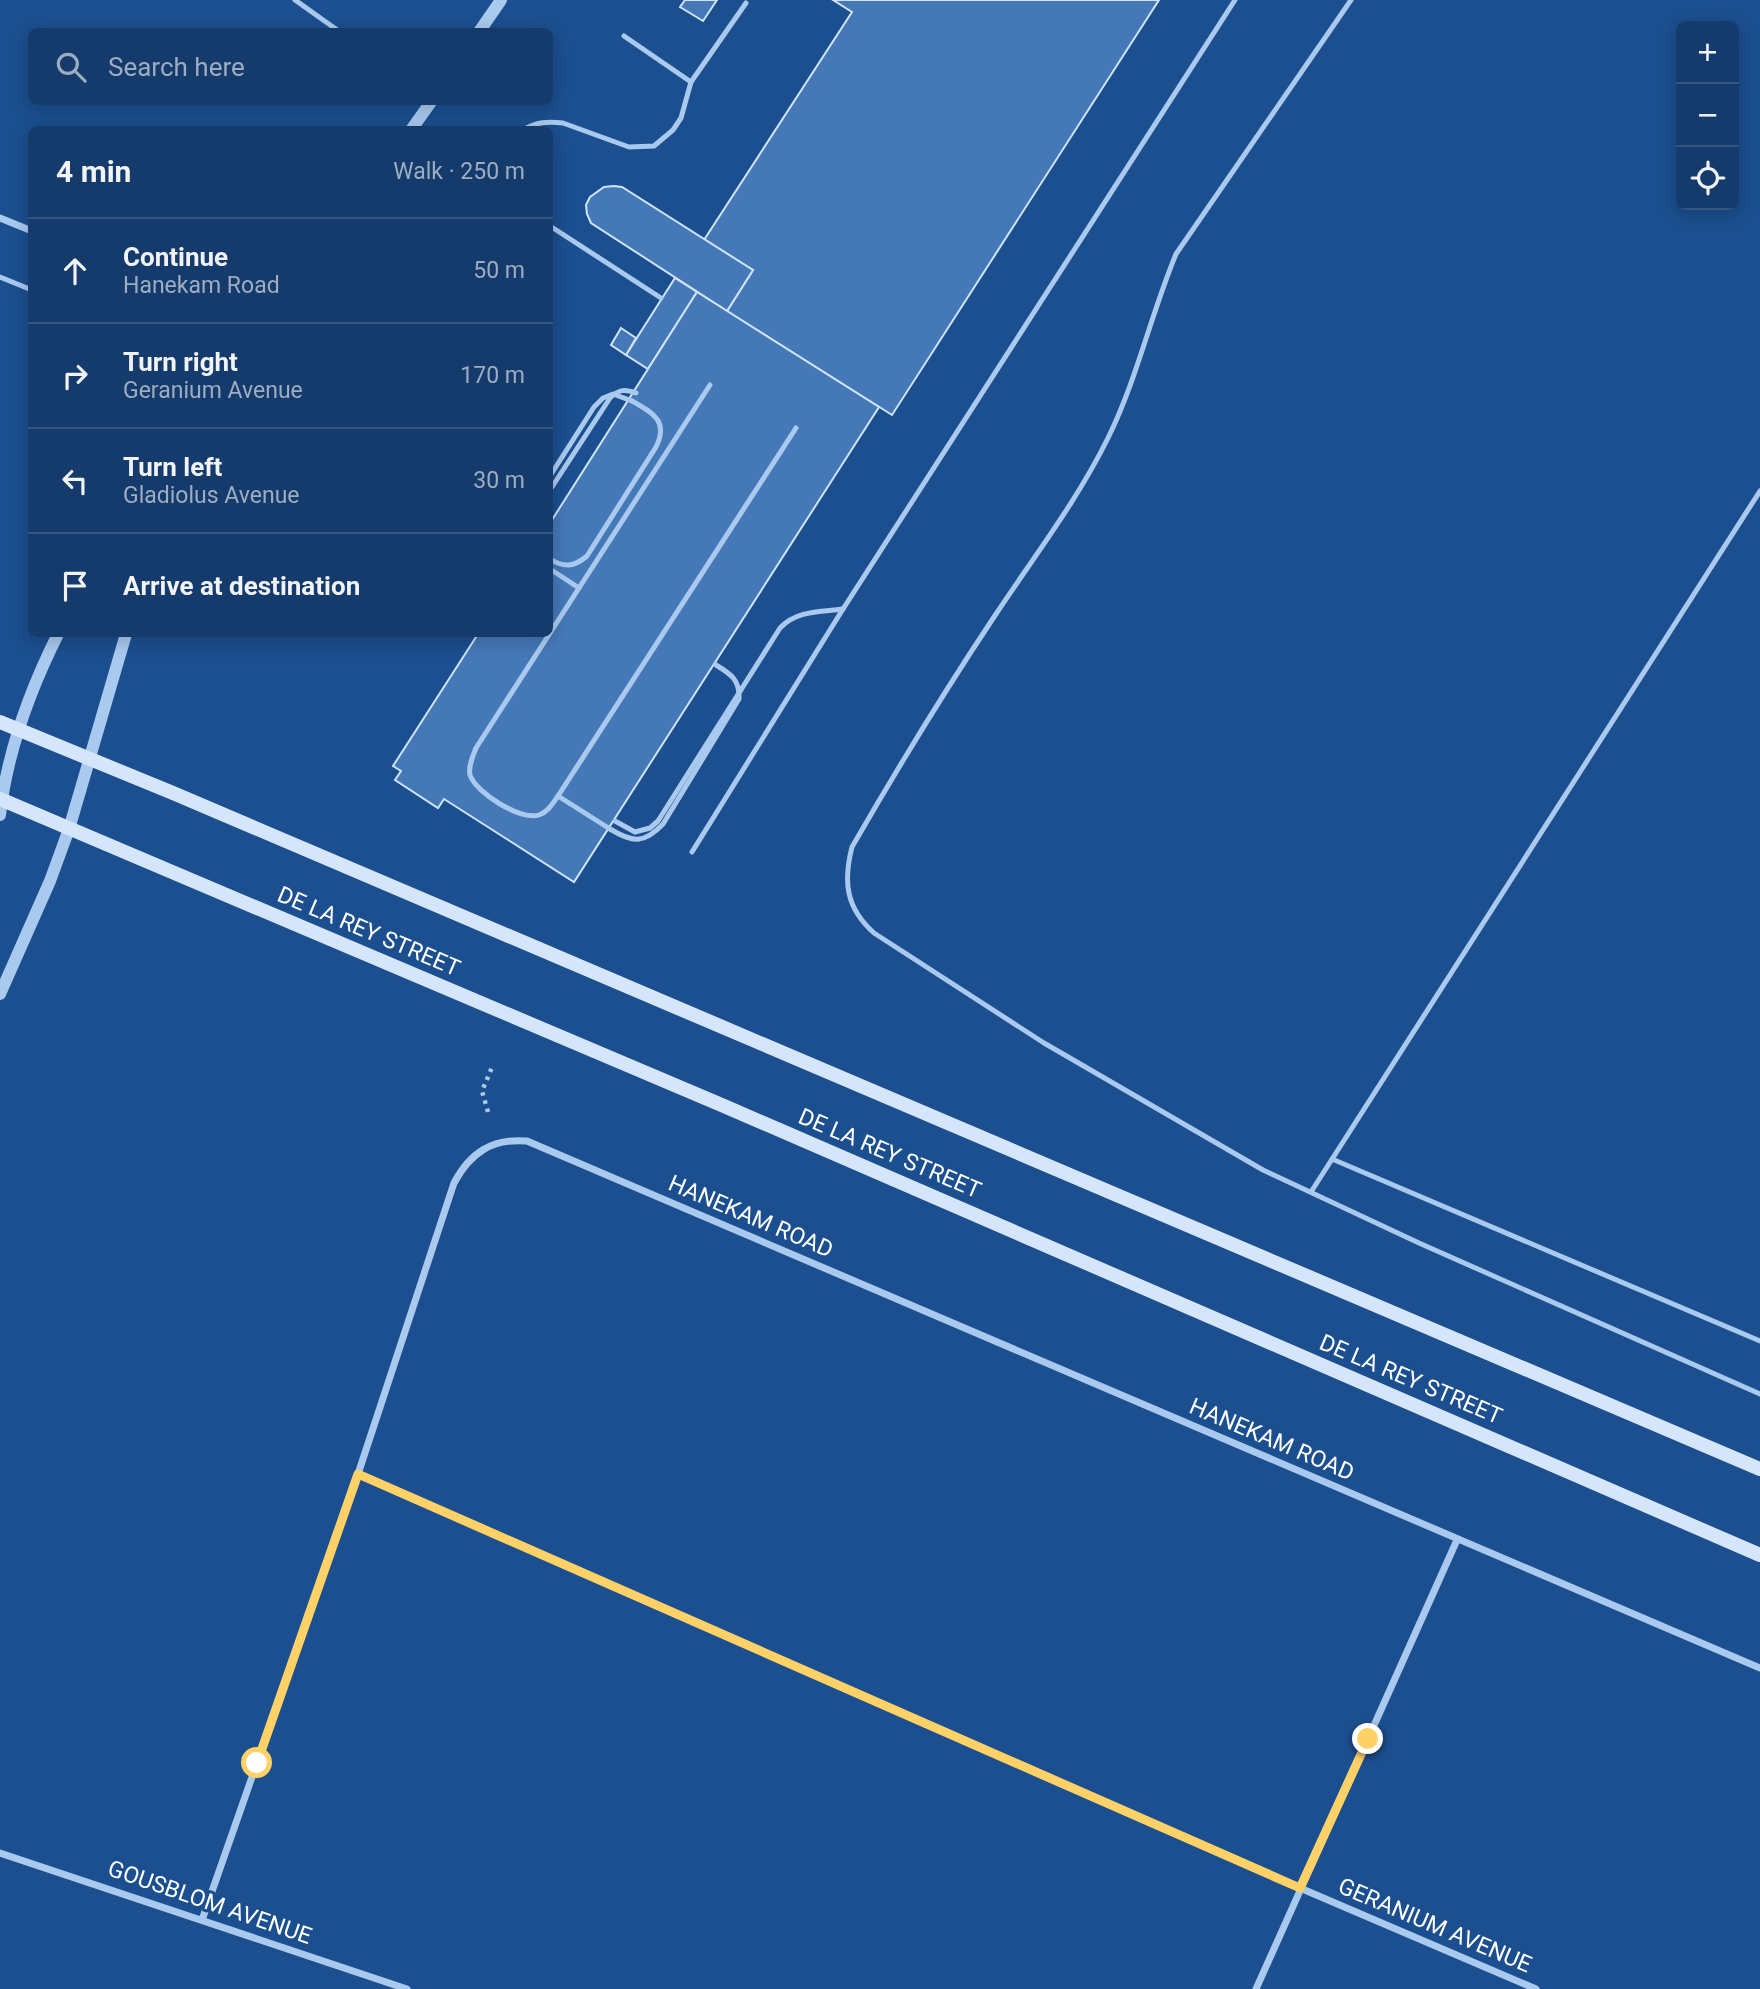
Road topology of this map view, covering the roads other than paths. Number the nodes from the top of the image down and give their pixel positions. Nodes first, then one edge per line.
1 (295, 0) edge
2 (501, 0) edge
3 (1235, 0) edge
4 (1351, 0) edge
5 (744, 1) edge
6 (334, 28) edge
7 (482, 28) edge
8 (624, 36) dead end
9 (691, 82) junction
10 (429, 105) edge
11 (414, 126) edge
12 (532, 126) edge
13 (0, 218) edge
14 (553, 228) edge
15 (28, 229) edge
16 (0, 276) edge
17 (28, 288) edge
18 (661, 298) dead end
19 (710, 385) dead end
20 (636, 393) dead end
21 (796, 428) dead end
22 (553, 471) edge
23 (553, 485) edge
24 (1760, 491) edge
25 (553, 560) edge
26 (553, 571) edge
27 (579, 588) junction
28 (843, 609) junction
29 (553, 628) edge
30 (57, 637) edge
31 (125, 637) edge
32 (547, 637) edge
33 (716, 665) dead end
34 (0, 722) edge
35 (19, 730) junction
36 (90, 759) junction
37 (558, 796) junction
38 (1, 805) edge
39 (615, 821) dead end
40 (69, 829) junction
41 (692, 852) dead end
42 (0, 994) edge
43 (1332, 1159) junction
44 (1311, 1192) junction
45 (1760, 1341) edge
46 (1760, 1394) edge
47 (1760, 1469) edge
48 (358, 1474) junction
49 (1457, 1540) junction
50 (1760, 1555) edge
51 (1760, 1668) edge
52 (0, 1853) edge
53 (1300, 1888) junction
54 (202, 1920) junction
55 (407, 1989) edge
56 (1256, 1989) edge
57 (1536, 1989) edge

1 - 6 lane
2 - 7 street
3 - 28 lane
4 - 44 lane
5 - 9 lane
8 - 9 lane
9 - 12 lane
10 - 11 street
13 - 15 street
14 - 18 lane
16 - 17 lane
19 - 27 lane
20 - 23 lane
21 - 37 lane
22 - 25 lane, bridge
24 - 43 lane
26 - 27 lane
27 - 29 lane
28 - 39 lane, bridge
28 - 41 lane
30 - 35 street
31 - 36 street
32 - 37 lane
33 - 37 lane, bridge
34 - 35 main road
35 - 36 main road
35 - 38 street
36 - 40 street
36 - 47 main road
38 - 40 main road, DE LA REY STREET
40 - 42 street
40 - 50 main road, DE LA REY STREET
43 - 44 lane
43 - 45 lane
44 - 46 lane
48 - 49 street, HANEKAM ROAD
48 - 53 street, GERANIUM AVENUE
48 - 54 street, HANEKAM ROAD
49 - 51 street, HANEKAM ROAD
49 - 53 street
52 - 54 street, GOUSBLOM AVENUE
53 - 56 street
53 - 57 street, GERANIUM AVENUE
54 - 55 street, GOUSBLOM AVENUE

